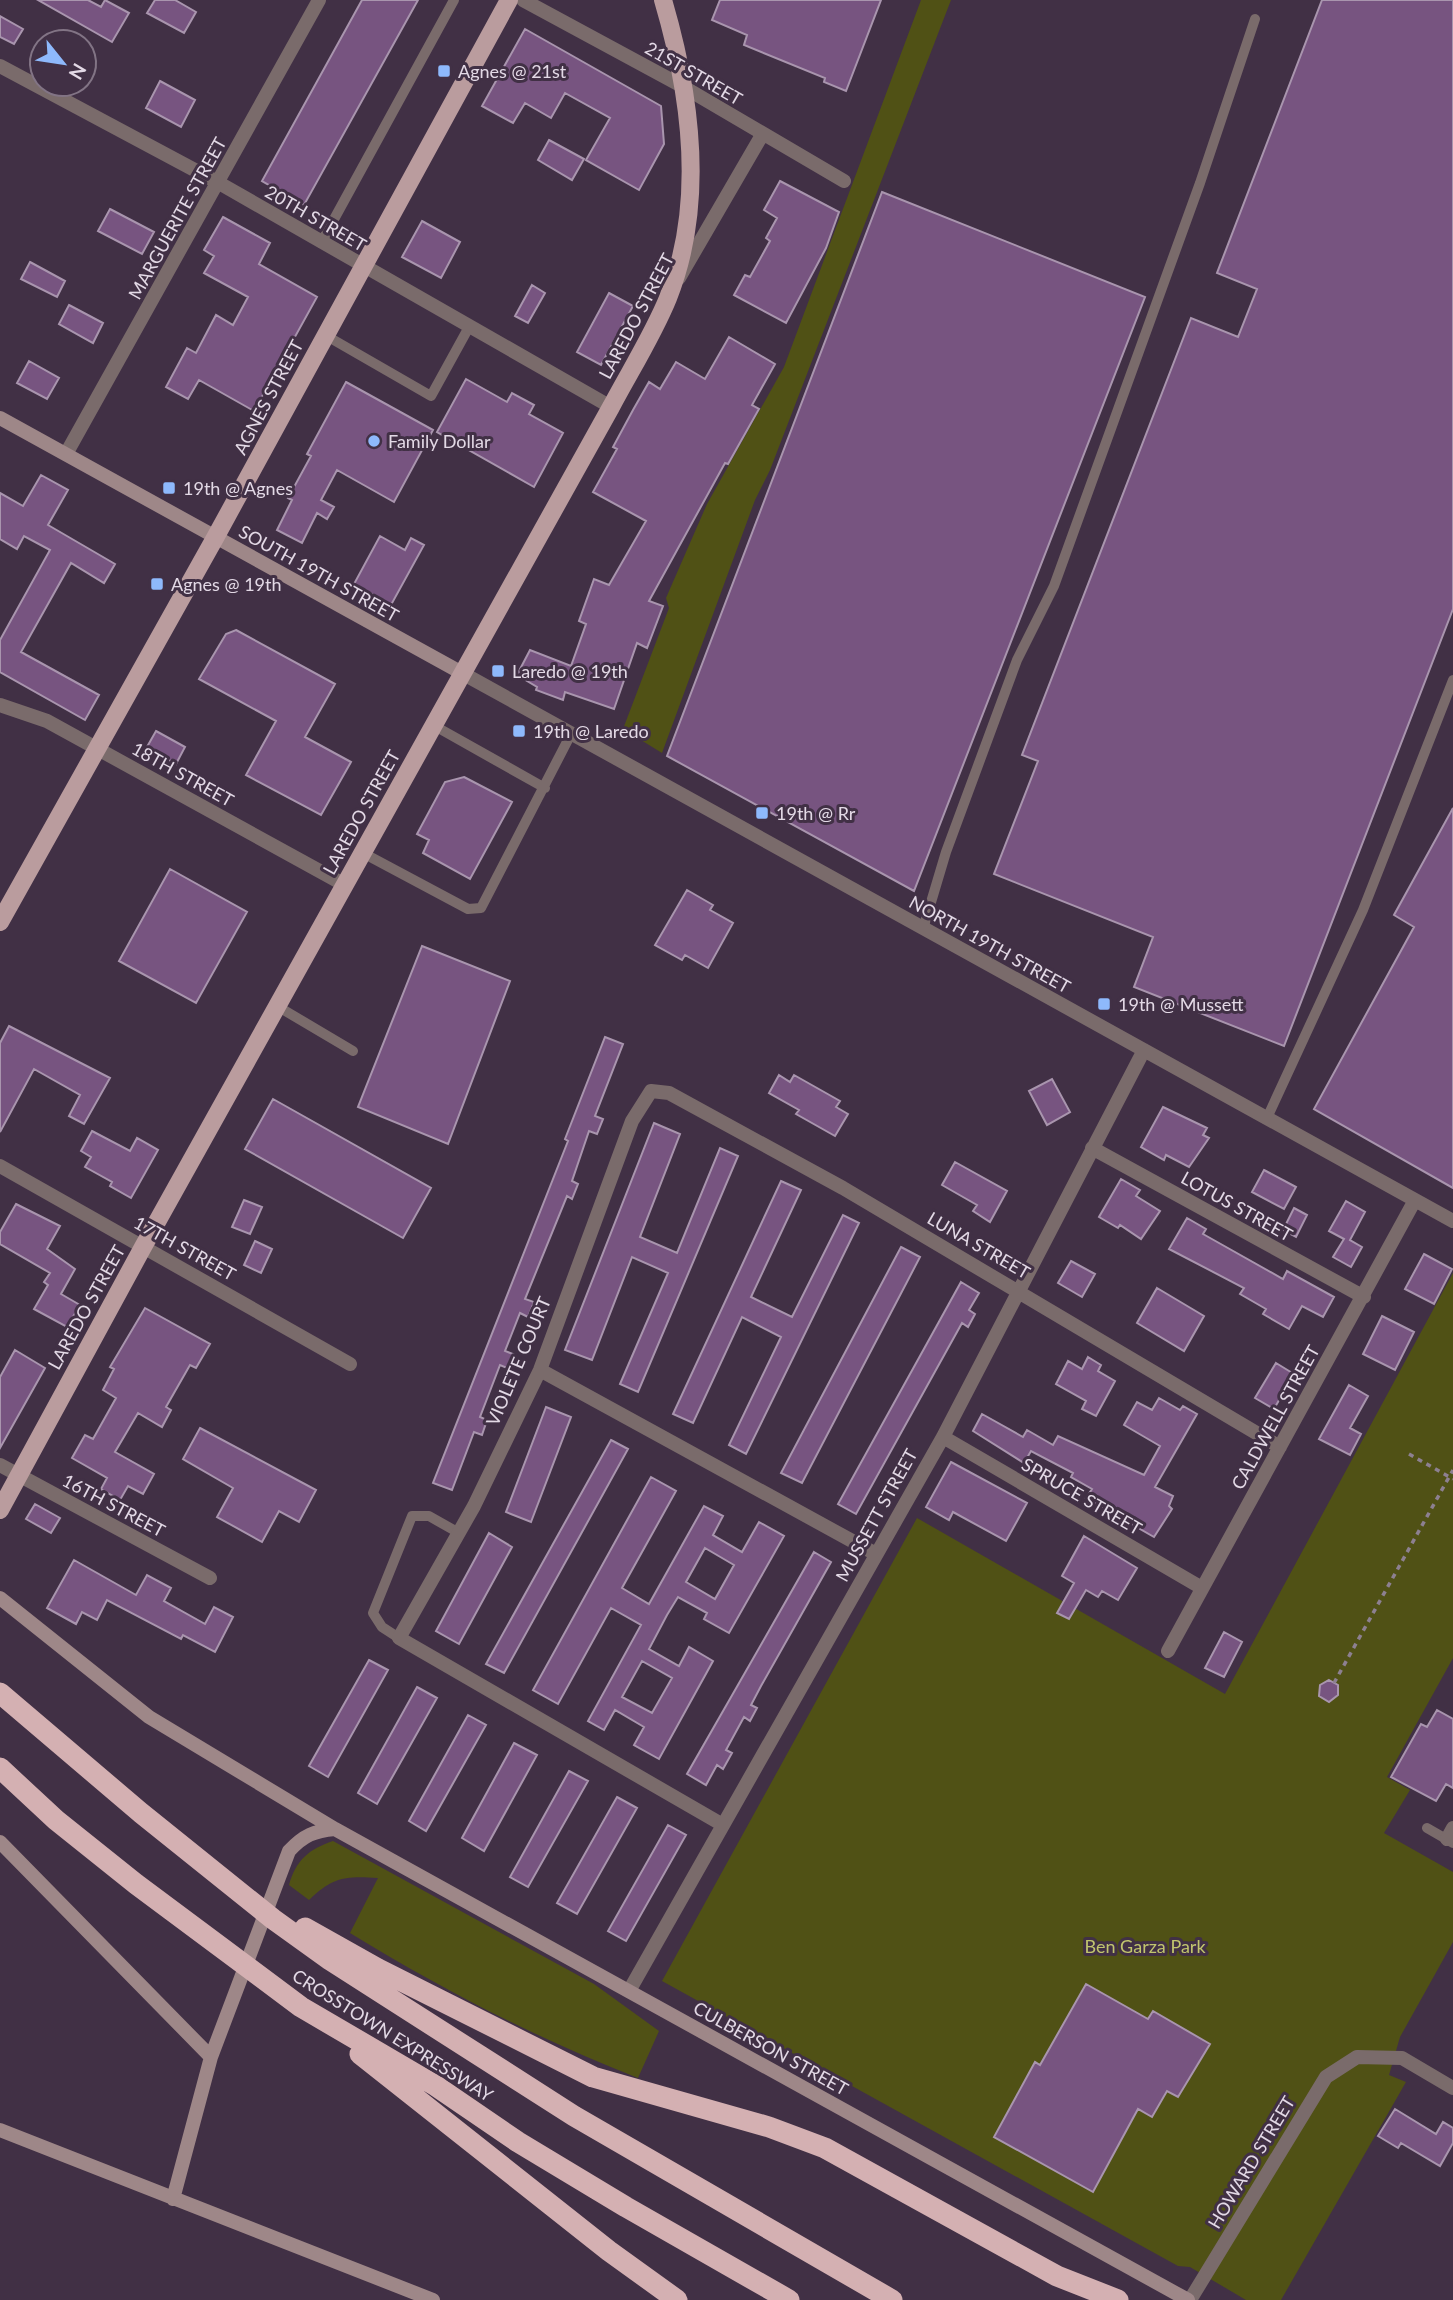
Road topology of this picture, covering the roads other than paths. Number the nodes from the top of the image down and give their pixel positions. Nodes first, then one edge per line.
1 (319, 0) edge
2 (454, 0) edge
3 (509, 0) edge
4 (523, 0) edge
5 (663, 0) edge
6 (1255, 19) dead end
7 (0, 66) edge
8 (682, 86) junction
9 (762, 135) junction
10 (844, 181) dead end
11 (219, 183) junction
12 (321, 243) junction
13 (363, 267) junction
14 (668, 298) junction
15 (469, 327) junction
16 (325, 335) junction
17 (611, 407) junction
18 (0, 418) edge
19 (66, 454) junction
20 (215, 538) junction
21 (462, 673) junction
22 (1453, 680) edge
23 (0, 705) edge
24 (433, 725) junction
25 (571, 734) junction
26 (96, 748) junction
27 (620, 762) joint
28 (545, 788) junction
29 (363, 853) junction
30 (345, 885) junction
31 (0, 922) edge
32 (923, 929) junction
33 (277, 1006) junction
34 (1144, 1050) junction
35 (353, 1051) dead end
36 (651, 1091) joint
37 (1267, 1118) junction
38 (1092, 1148) junction
39 (0, 1166) edge
40 (1415, 1200) junction
41 (1453, 1221) edge
42 (143, 1247) junction
43 (1020, 1291) junction
44 (1364, 1297) junction
45 (350, 1364) dead end
46 (540, 1370) junction
47 (943, 1437) junction
48 (1280, 1447) junction
49 (0, 1465) edge
50 (18, 1474) junction
51 (0, 1510) edge
52 (459, 1533) junction
53 (876, 1555) junction
54 (210, 1578) dead end
55 (1202, 1588) junction
56 (0, 1598) edge
57 (400, 1638) junction
58 (1168, 1651) dead end
59 (0, 1693) edge
60 (0, 1768) edge
61 (723, 1825) junction
62 (1427, 1828) dead end
63 (335, 1829) junction
64 (1451, 1837) edge
65 (0, 1842) edge
66 (331, 1951) junction
67 (629, 1991) junction
68 (301, 2007) junction
69 (211, 2057) junction
70 (1453, 2088) edge
71 (0, 2130) edge
72 (173, 2199) junction
73 (433, 2300) edge
74 (677, 2300) edge
75 (789, 2300) edge
76 (892, 2300) edge
77 (1118, 2300) edge
78 (1189, 2300) edge

1 - 11 street, MARGUERITE STREET
2 - 12 lane
3 - 13 main road, AGNES STREET
4 - 8 street, 21ST STREET
5 - 8 main road
6 - 32 lane
7 - 11 street, 20TH STREET
8 - 9 street, 21ST STREET
8 - 14 main road
9 - 10 street, 21ST STREET
9 - 14 street, LAREDO STREET
11 - 12 street, 20TH STREET
11 - 19 street, MARGUERITE STREET
12 - 13 street, 20TH STREET
13 - 15 street, 20TH STREET
13 - 16 main road, AGNES STREET
14 - 17 main road, LAREDO STREET
15 - 16 lane
15 - 17 street, 20TH STREET
16 - 20 main road, AGNES STREET
17 - 21 main road, LAREDO STREET
18 - 19 main road, SOUTH 19TH STREET
19 - 20 main road, SOUTH 19TH STREET
20 - 21 main road, SOUTH 19TH STREET
20 - 26 main road, AGNES STREET
21 - 24 main road, LAREDO STREET
21 - 25 street, SOUTH 19TH STREET
22 - 37 lane
23 - 26 street, 18TH STREET
24 - 28 lane
24 - 29 main road, LAREDO STREET
25 - 27 street, SOUTH 19TH STREET
25 - 28 lane
26 - 30 street, 18TH STREET
26 - 31 main road, AGNES STREET
27 - 32 street, NORTH 19TH STREET
28 - 29 lane
29 - 30 main road, LAREDO STREET
30 - 33 main road, LAREDO STREET
32 - 34 street, NORTH 19TH STREET
33 - 35 lane
33 - 42 main road, LAREDO STREET
34 - 37 street, NORTH 19TH STREET
34 - 38 street, MUSSETT STREET
36 - 43 street, LUNA STREET
36 - 46 street, VIOLETE COURT
37 - 40 street, NORTH 19TH STREET
38 - 43 street, MUSSETT STREET
38 - 44 street, LOTUS STREET
39 - 42 street, 17TH STREET
40 - 41 street, NORTH 19TH STREET
40 - 44 street, CALDWELL STREET
42 - 45 street, 17TH STREET
42 - 50 main road, LAREDO STREET
43 - 47 street, MUSSETT STREET
43 - 48 street, LUNA STREET
44 - 48 street, CALDWELL STREET
46 - 52 street, VIOLETE COURT
46 - 53 street
47 - 53 street, MUSSETT STREET
47 - 55 street, SPRUCE STREET
48 - 55 street, CALDWELL STREET
49 - 50 street, 16TH STREET
50 - 51 main road, LAREDO STREET
50 - 54 street, 16TH STREET
52 - 57 street, VIOLETE COURT
52 - 57 lane
53 - 61 street, MUSSETT STREET
55 - 58 street, CALDWELL STREET
56 - 63 main road
57 - 61 street
59 - 66 highway
60 - 68 highway, CROSSTOWN EXPRESSWAY
61 - 67 street, MUSSETT STREET
62 - 64 lane
63 - 67 main road, CULBERSON STREET
63 - 69 main road
65 - 69 main road
66 - 76 highway
66 - 77 highway
67 - 78 main road, CULBERSON STREET
68 - 74 highway
68 - 75 highway, CROSSTOWN EXPRESSWAY
69 - 72 main road
70 - 78 street, HOWARD STREET
71 - 72 main road
72 - 73 main road

